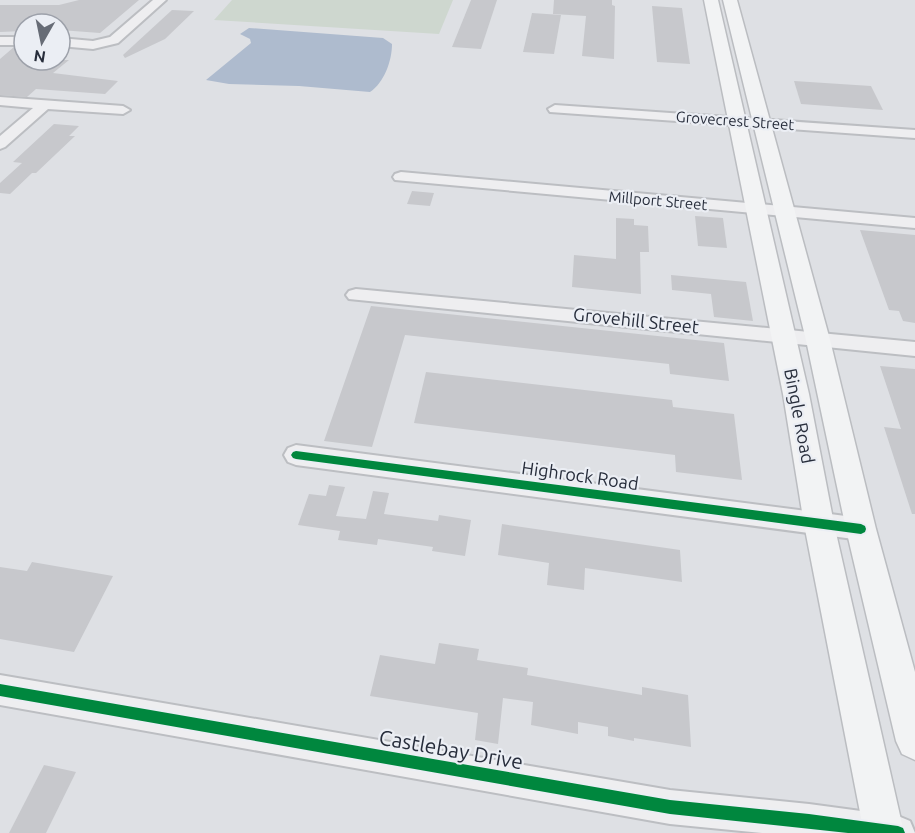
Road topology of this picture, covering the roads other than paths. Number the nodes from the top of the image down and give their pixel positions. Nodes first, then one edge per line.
1 (160, 0) edge
2 (721, 1) edge
3 (72, 43) edge
4 (0, 101) edge
5 (45, 104) junction
6 (555, 109) dead end
7 (123, 110) dead end
8 (749, 122) junction
9 (915, 134) edge
10 (0, 144) edge
11 (401, 177) dead end
12 (755, 210) junction
13 (784, 212) junction
14 (915, 223) edge
15 (356, 294) dead end
16 (783, 336) junction
17 (818, 340) junction
18 (915, 349) edge
19 (296, 455) dead end
20 (819, 524) junction
21 (861, 529) junction
22 (0, 690) edge
23 (915, 741) edge
24 (888, 832) edge

1 - 3 street
2 - 8 main road, Bingle Road
4 - 5 street
5 - 7 street
5 - 10 street
6 - 8 street, Grovecrest Street
8 - 9 street, Grovecrest Street
8 - 12 main road, Bingle Road
8 - 13 main road, Bingle Road
11 - 12 street, Millport Street
12 - 13 street, Millport Street
12 - 16 main road, Bingle Road
13 - 14 street, Millport Street
13 - 17 main road, Bingle Road
15 - 16 street, Grovehill Street
16 - 17 street, Grovehill Street
16 - 20 main road, Bingle Road
17 - 18 street, Grovehill Street
17 - 21 main road, Bingle Road
19 - 20 street, Highrock Road
20 - 21 street, Highrock Road
20 - 24 main road, Bingle Road
21 - 23 main road, Bingle Road
22 - 24 street, Castlebay Drive

